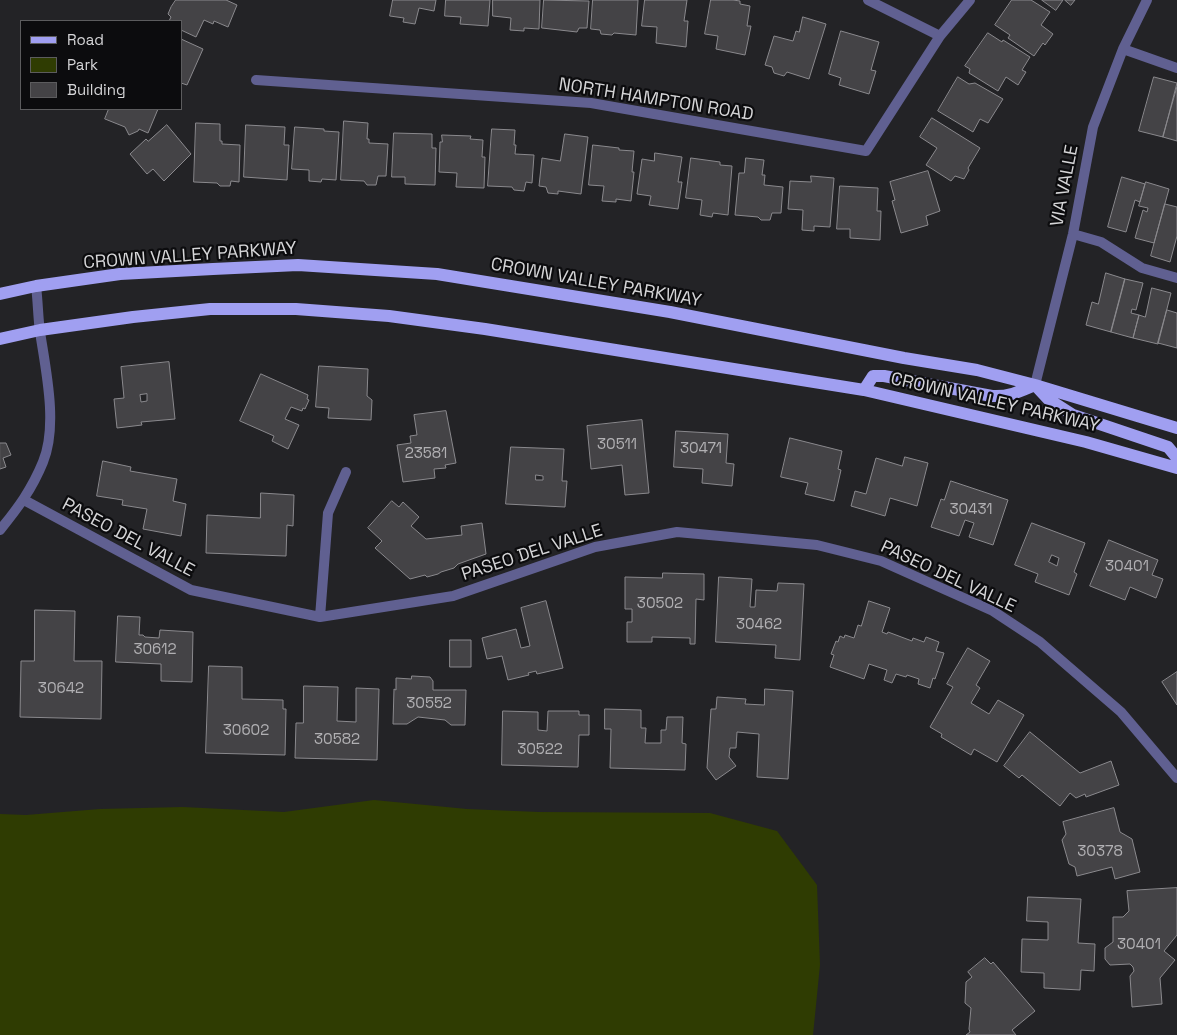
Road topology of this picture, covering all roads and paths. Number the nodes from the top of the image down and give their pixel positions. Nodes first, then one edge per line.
1 (868, 0) edge
2 (970, 0) edge
3 (1148, 0) edge
4 (940, 36) junction
5 (1123, 49) junction
6 (1177, 68) edge
7 (256, 80) dead end
8 (1072, 234) junction
9 (1177, 278) edge
10 (36, 286) junction
11 (0, 294) edge
12 (40, 330) junction
13 (0, 339) edge
14 (1035, 385) junction
15 (864, 390) junction
16 (1177, 428) edge
17 (1177, 458) edge
18 (1177, 468) edge
19 (346, 472) dead end
20 (24, 500) junction
21 (0, 530) edge
22 (320, 617) junction
23 (1177, 778) edge

1 - 4 street
2 - 4 street, NORTH HAMPTON ROAD
3 - 5 street, VIA VALLE
4 - 7 street, NORTH HAMPTON ROAD
5 - 6 street
5 - 8 street, VIA VALLE
8 - 9 street
8 - 14 street, VIA VALLE
10 - 11 main road, CROWN VALLEY PARKWAY
10 - 12 street
10 - 14 main road, CROWN VALLEY PARKWAY
12 - 13 main road, CROWN VALLEY PARKWAY
12 - 15 main road, CROWN VALLEY PARKWAY
12 - 20 street
14 - 15 main road
14 - 16 main road, CROWN VALLEY PARKWAY
14 - 17 main road
15 - 18 main road, CROWN VALLEY PARKWAY
19 - 22 street
20 - 21 street
20 - 22 street, PASEO DEL VALLE
22 - 23 street, PASEO DEL VALLE

